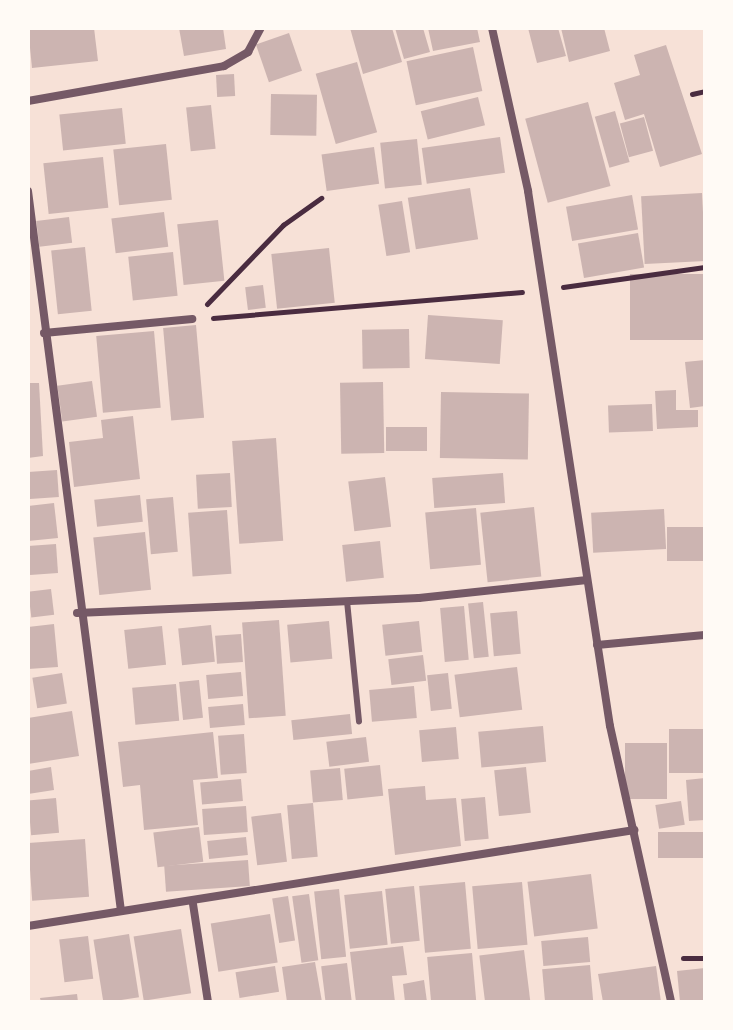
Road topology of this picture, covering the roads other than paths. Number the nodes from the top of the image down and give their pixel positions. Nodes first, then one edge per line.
1 (261, 28) edge
2 (492, 28) edge
3 (28, 101) edge
4 (28, 191) edge
5 (192, 319) road end
6 (44, 333) junction
7 (587, 580) junction
8 (347, 601) junction
9 (77, 613) junction
10 (705, 635) edge
11 (597, 645) junction
12 (359, 721) dead end
13 (634, 830) junction
14 (193, 904) junction
15 (121, 911) junction
16 (28, 926) edge
17 (208, 1002) edge
18 (671, 1002) edge

1 - 3 street
2 - 7 street
4 - 6 street
5 - 6 street
6 - 9 street
7 - 8 street
7 - 11 street
8 - 9 street
8 - 12 lane
9 - 15 street
10 - 11 street
11 - 13 street
13 - 14 street
13 - 18 street
14 - 15 street
14 - 17 street
15 - 16 street

